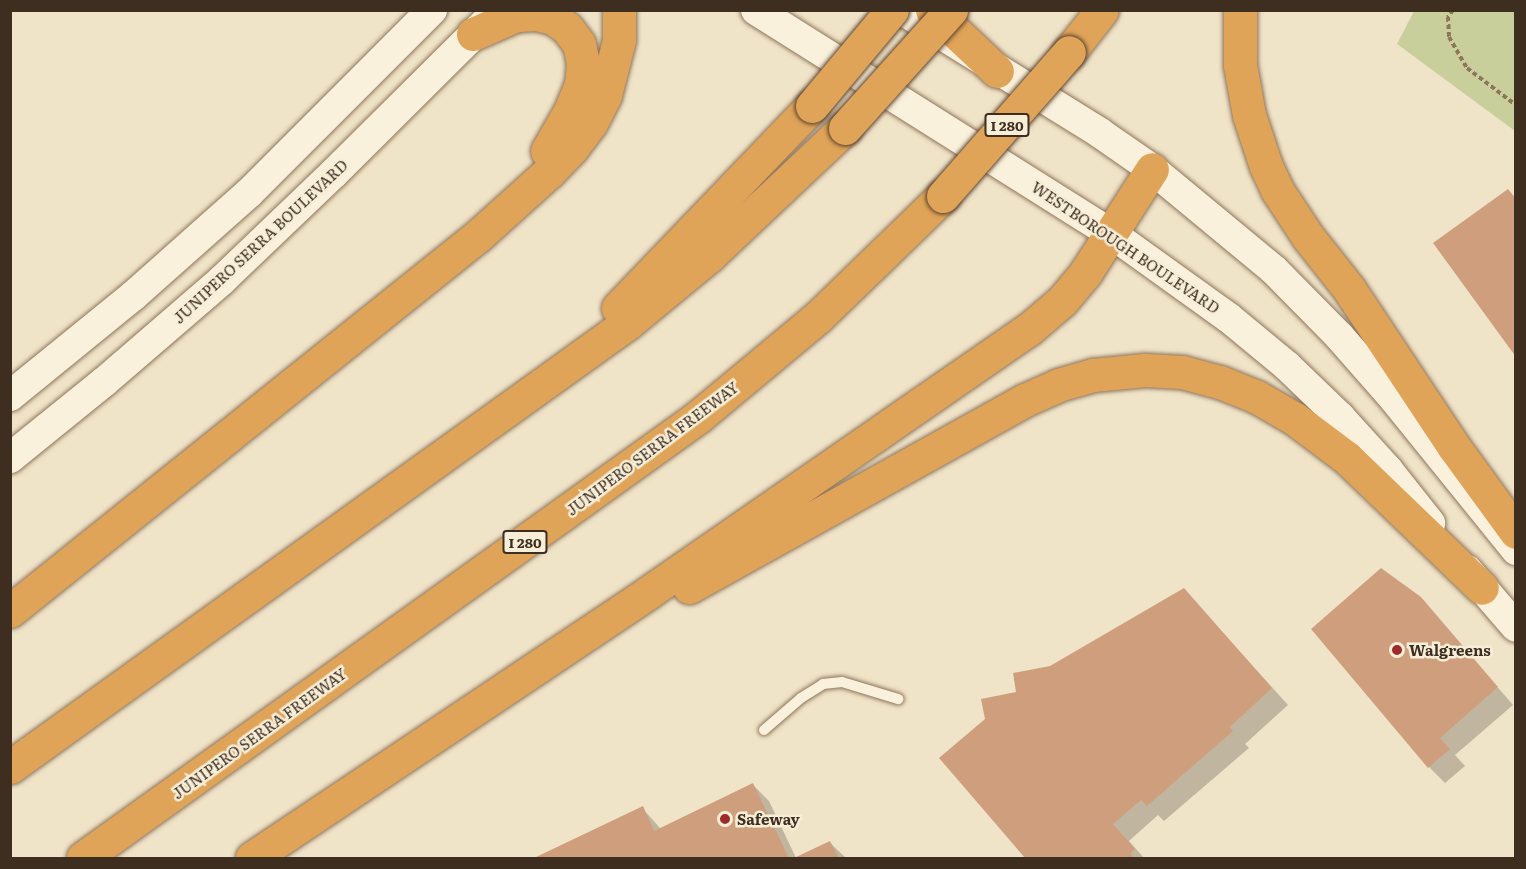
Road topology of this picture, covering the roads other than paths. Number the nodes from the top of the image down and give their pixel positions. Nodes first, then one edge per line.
1 (497, 10) edge
2 (619, 10) edge
3 (756, 10) edge
4 (892, 10) edge
5 (902, 10) edge
6 (932, 10) edge
7 (951, 10) edge
8 (1102, 10) edge
9 (1240, 10) edge
10 (432, 11) edge
11 (473, 34) junction
12 (997, 71) junction
13 (1152, 169) junction
14 (1112, 234) junction
15 (479, 235) junction
16 (545, 384) junction
17 (10, 396) edge
18 (10, 458) edge
19 (1515, 532) edge
20 (1515, 550) edge
21 (1482, 588) junction
22 (649, 592) junction
23 (10, 611) edge
24 (1515, 627) edge
25 (898, 699) dead end
26 (764, 730) dead end
27 (10, 767) edge
28 (83, 858) edge
29 (252, 858) edge

1 - 11 main road, JUNIPERO SERRA BOULEVARD
2 - 15 highway
3 - 14 main road, WESTBOROUGH BOULEVARD
4 - 16 highway, bridge
5 - 12 main road
6 - 12 highway
7 - 16 highway, bridge
8 - 28 highway, JUNIPERO SERRA FREEWAY / I 280, bridge
9 - 19 highway
10 - 17 main road
11 - 15 highway
11 - 18 main road, JUNIPERO SERRA BOULEVARD
12 - 13 main road
13 - 14 highway
13 - 20 main road
14 - 21 main road, WESTBOROUGH BOULEVARD
14 - 22 highway
15 - 23 highway
16 - 27 highway
21 - 22 highway
21 - 24 main road, WESTBOROUGH BOULEVARD
22 - 29 highway
25 - 26 lane

